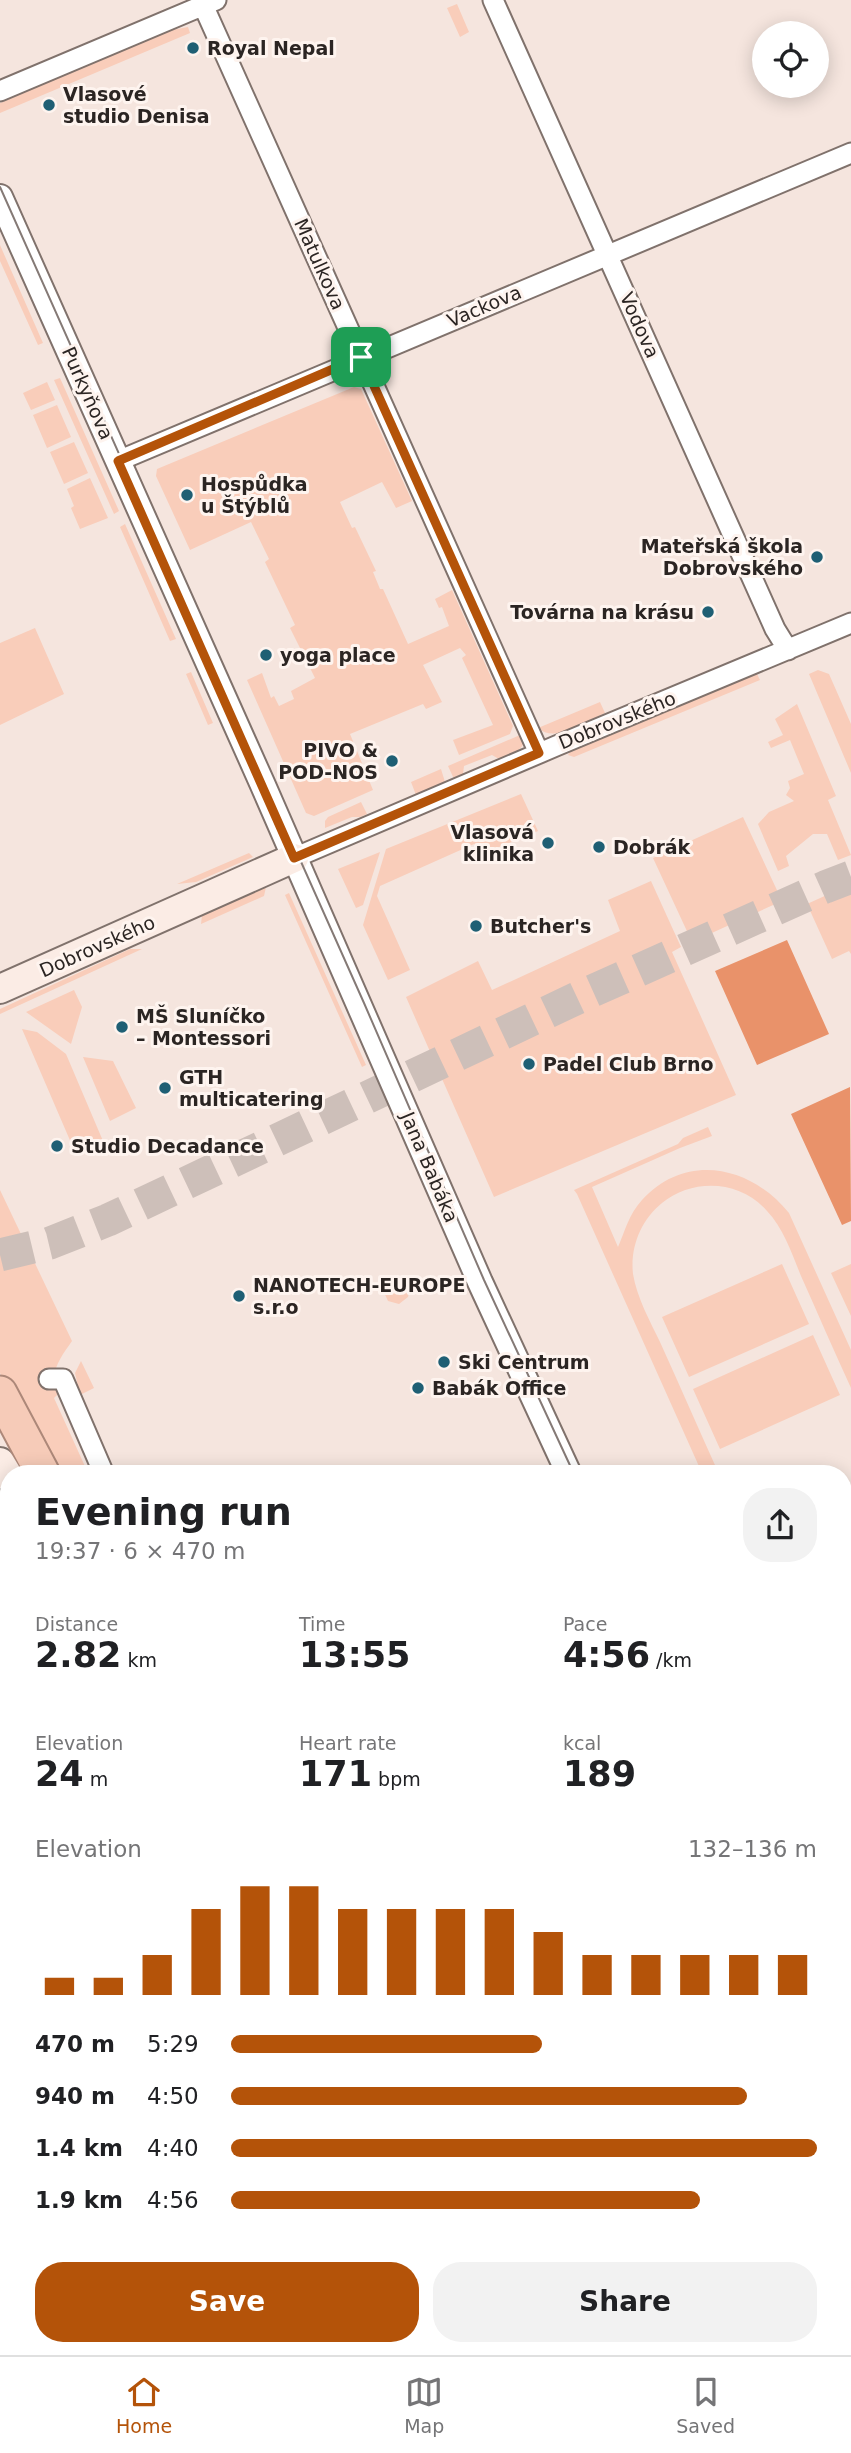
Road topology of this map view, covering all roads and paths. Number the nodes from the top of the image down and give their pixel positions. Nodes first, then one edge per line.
1 (493, 0) edge
2 (209, 3) edge
3 (0, 91) edge
4 (851, 153) edge
5 (0, 198) edge
6 (608, 254) junction
7 (361, 357) junction
8 (118, 461) junction
9 (851, 623) edge
10 (789, 650) junction
11 (539, 753) junction
12 (294, 858) junction
13 (0, 989) edge
14 (49, 1379) dead end
15 (0, 1392) edge
16 (38, 1465) edge
17 (100, 1465) edge
18 (565, 1465) edge

1 - 6 street, Vodova
2 - 3 street
2 - 7 street, Matulkova
4 - 6 street, Vackova
5 - 8 street, Purkyňova
6 - 7 street, Vackova
6 - 10 street, Vodova
7 - 8 street, Vackova
7 - 11 street, Matulkova
8 - 12 street, Purkyňova
9 - 10 street, Dobrovského
10 - 11 street, Dobrovského
11 - 12 street, Dobrovského
12 - 13 main road, Dobrovského
12 - 18 street, Jana Babáka
14 - 17 street
15 - 16 highway

